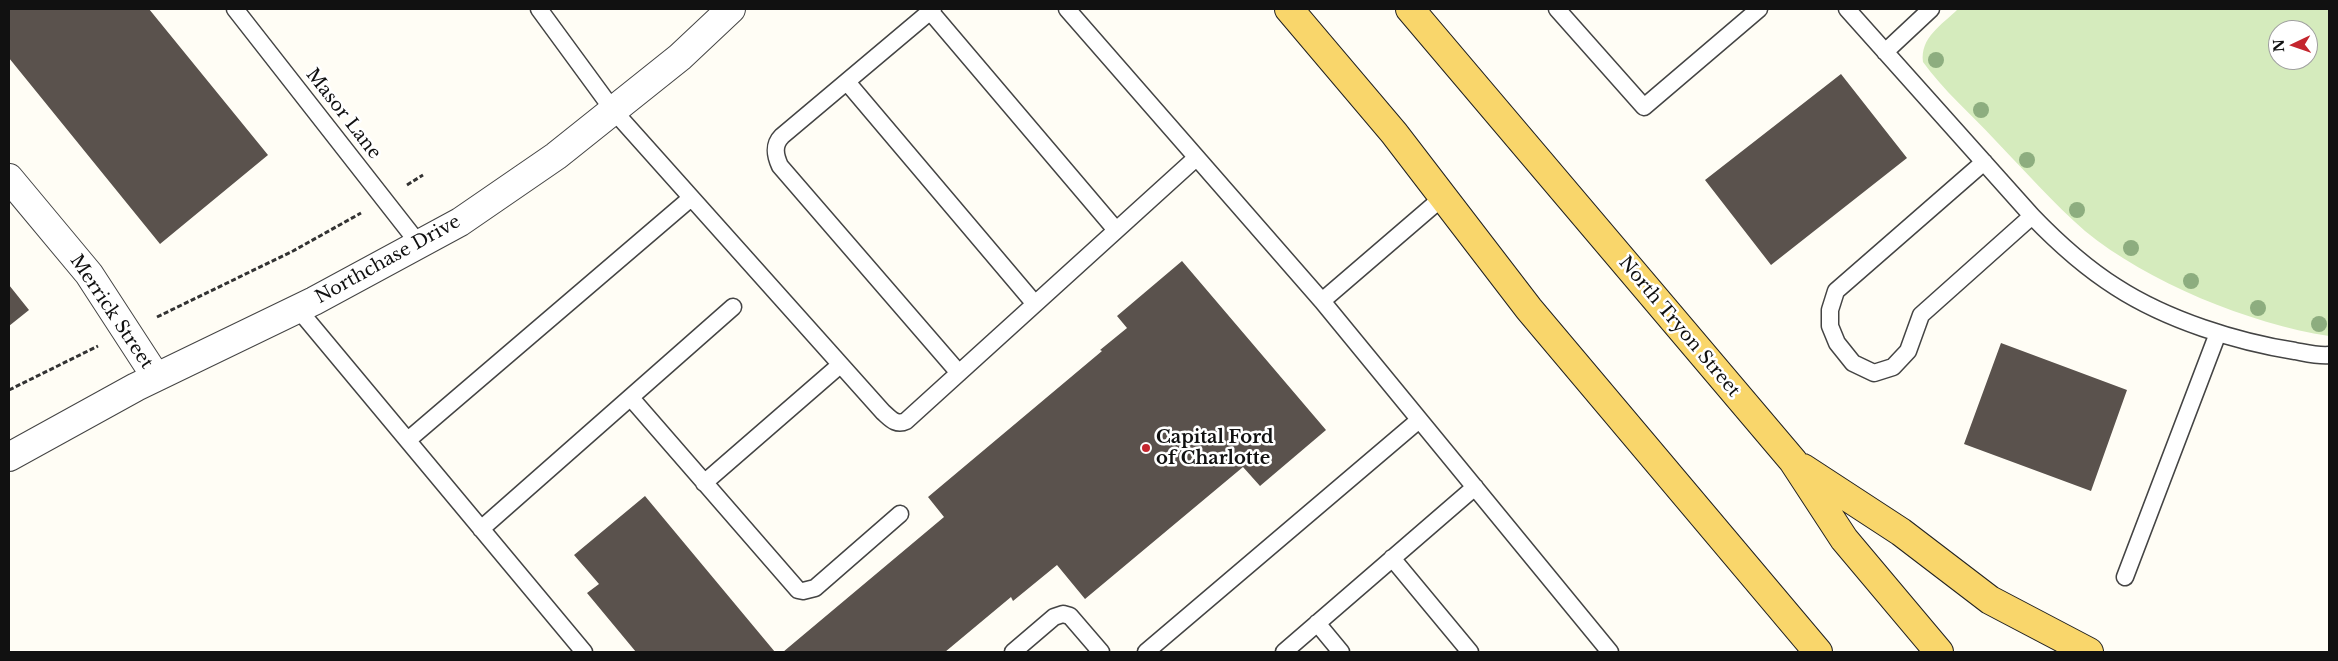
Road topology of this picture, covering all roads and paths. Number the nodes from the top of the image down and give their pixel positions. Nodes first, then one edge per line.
1 (235, 9) edge
2 (539, 9) edge
3 (731, 9) edge
4 (1067, 9) edge
5 (1289, 9) edge
6 (1410, 9) edge
7 (1558, 9) edge
8 (1758, 9) edge
9 (1847, 9) edge
10 (1931, 9) edge
11 (931, 10) edge
12 (1885, 52) junction
13 (846, 82) junction
14 (612, 110) junction
15 (1196, 158) junction
16 (1984, 162) junction
17 (424, 175) dead end
18 (9, 178) edge
19 (1443, 197) junction
20 (384, 198) junction
21 (691, 198) junction
22 (2032, 216) junction
23 (1116, 230) junction
24 (419, 244) junction
25 (1322, 300) junction
26 (1034, 304) junction
27 (732, 307) dead end
28 (298, 309) junction
29 (155, 317) dead end
30 (2218, 333) junction
31 (102, 344) dead end
32 (2329, 355) edge
33 (840, 365) junction
34 (959, 373) junction
35 (156, 378) junction
36 (9, 390) edge
37 (631, 398) junction
38 (1419, 420) junction
39 (408, 440) junction
40 (9, 457) edge
41 (1793, 461) junction
42 (704, 483) junction
43 (1475, 487) junction
44 (900, 514) dead end
45 (481, 529) junction
46 (1392, 558) junction
47 (2125, 577) dead end
48 (1317, 623) junction
49 (584, 652) edge
50 (1013, 652) edge
51 (1101, 652) edge
52 (1146, 652) edge
53 (1284, 652) edge
54 (1341, 652) edge
55 (1470, 652) edge
56 (1610, 652) edge
57 (1818, 652) edge
58 (1939, 652) edge
59 (2089, 652) edge

1 - 20 lane, Masor Lane
2 - 14 lane
3 - 14 street, Northchase Drive
4 - 15 lane
5 - 19 main road
6 - 41 main road, North Tryon Street
7 - 8 lane
9 - 12 lane
10 - 12 lane
11 - 13 lane
11 - 23 lane
12 - 16 lane
13 - 26 lane
13 - 34 lane
14 - 21 lane
14 - 24 street, Northchase Drive
15 - 23 lane
15 - 25 lane
16 - 22 lane
16 - 22 lane
17 - 20 path
18 - 35 street, Merrick Street
19 - 25 lane
19 - 57 main road
20 - 24 lane, Masor Lane
20 - 29 path
21 - 33 lane
21 - 39 lane
22 - 30 lane
23 - 26 lane
24 - 28 street, Northchase Drive
25 - 38 lane
26 - 34 lane
27 - 37 lane
28 - 35 street, Northchase Drive
28 - 39 lane
30 - 32 lane
30 - 47 lane
31 - 36 path
33 - 34 lane
33 - 42 lane
35 - 40 street, Northchase Drive
37 - 42 lane
37 - 45 lane
38 - 43 lane
38 - 52 lane
39 - 45 lane
41 - 58 main road, North Tryon Street
41 - 59 main road
42 - 44 lane
43 - 46 lane
43 - 56 lane
45 - 49 lane
46 - 48 lane
46 - 55 lane
48 - 53 lane
48 - 54 lane
50 - 51 lane

